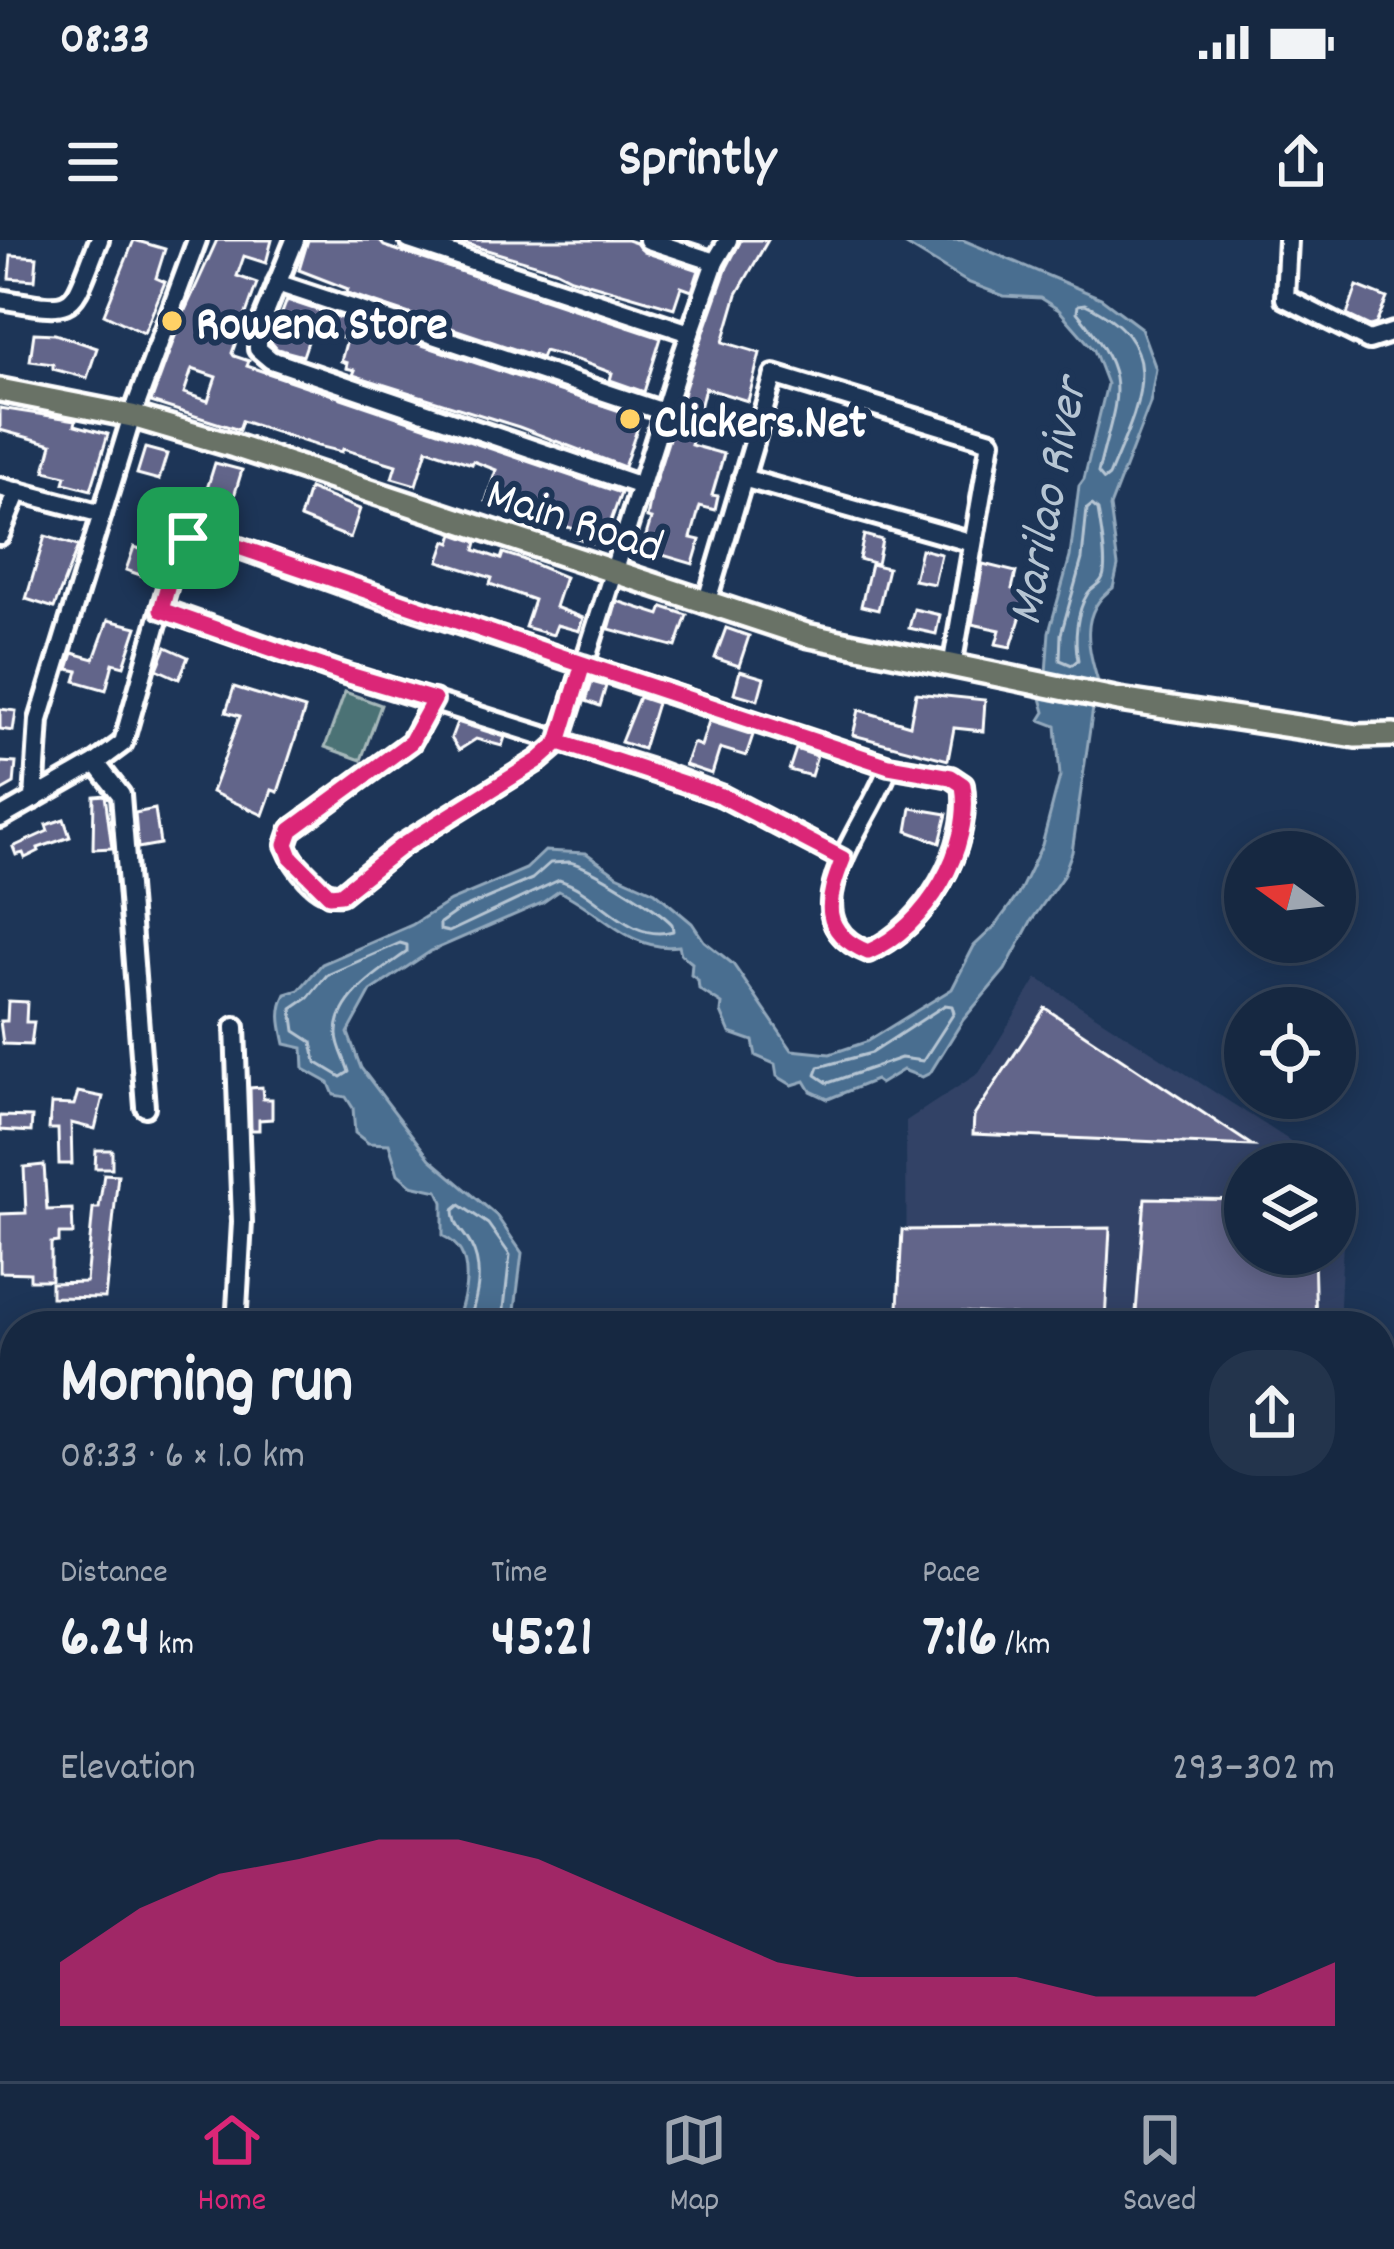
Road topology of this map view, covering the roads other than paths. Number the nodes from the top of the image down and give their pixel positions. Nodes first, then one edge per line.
1 (99, 240) edge
2 (197, 240) edge
3 (295, 240) edge
4 (409, 240) edge
5 (648, 240) edge
6 (728, 240) edge
7 (1288, 240) edge
8 (715, 262) junction
9 (277, 283) junction
10 (0, 298) edge
11 (1394, 332) edge
12 (690, 333) junction
13 (0, 390) edge
14 (664, 412) junction
15 (132, 416) junction
16 (743, 478) junction
17 (641, 486) junction
18 (9, 489) edge
19 (102, 514) junction
20 (0, 535) edge
21 (973, 543) junction
22 (613, 574) junction
23 (706, 604) junction
24 (161, 610) junction
25 (583, 664) junction
26 (952, 668) junction
27 (434, 700) junction
28 (1394, 735) edge
29 (559, 742) junction
30 (96, 763) junction
31 (889, 766) junction
32 (34, 799) junction
33 (0, 818) edge
34 (843, 859) junction
35 (235, 1027) dead end
36 (145, 1107) dead end
37 (237, 1311) edge

1 - 10 street
2 - 15 street
3 - 9 street
4 - 12 street
5 - 8 street
6 - 8 street
7 - 11 street
8 - 12 street
9 - 14 street
9 - 17 street
12 - 14 street
13 - 15 main road, Main Road
14 - 17 street
15 - 19 street
15 - 22 main road, Main Road
16 - 21 street
16 - 21 street
16 - 23 street
17 - 22 street
18 - 19 street
18 - 20 street
19 - 32 street
21 - 26 street
22 - 23 main road, Main Road
22 - 25 street
23 - 26 main road, Main Road
24 - 25 street
24 - 27 street
24 - 30 street
25 - 29 street
25 - 31 street
26 - 28 main road, Main Road
27 - 29 street
27 - 29 street
29 - 34 street
30 - 32 street
30 - 36 street
31 - 34 street
31 - 34 street
32 - 33 street
35 - 37 street

